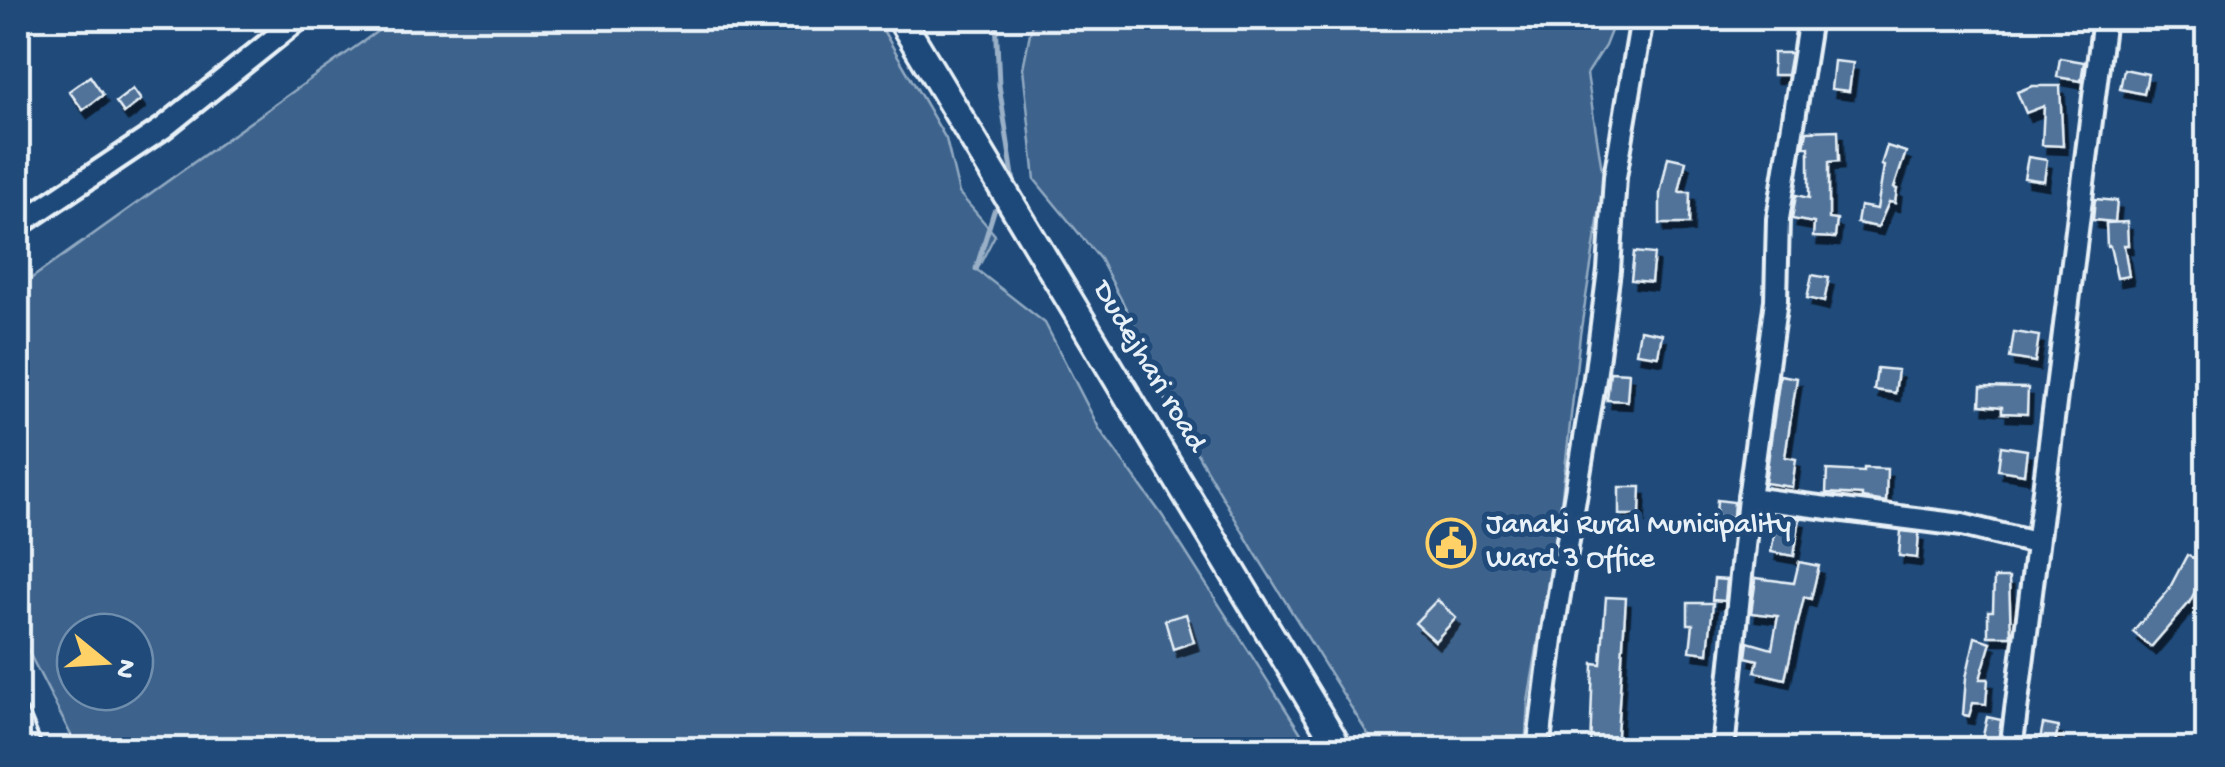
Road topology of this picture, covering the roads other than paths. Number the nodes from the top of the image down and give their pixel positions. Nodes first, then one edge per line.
1 (300, 18) edge
2 (900, 18) edge
3 (1642, 18) edge
4 (1810, 18) edge
5 (2104, 18) edge
6 (18, 225) edge
7 (1749, 498) junction
8 (2035, 543) junction
9 (18, 718) edge
10 (31, 750) edge
11 (1340, 750) edge
12 (1538, 750) edge
13 (1723, 750) edge
14 (2011, 750) edge

1 - 6 street
2 - 11 street, Dudejhari road
3 - 12 street
4 - 7 street
5 - 8 street
7 - 8 street
7 - 13 street
8 - 14 street
9 - 10 street

